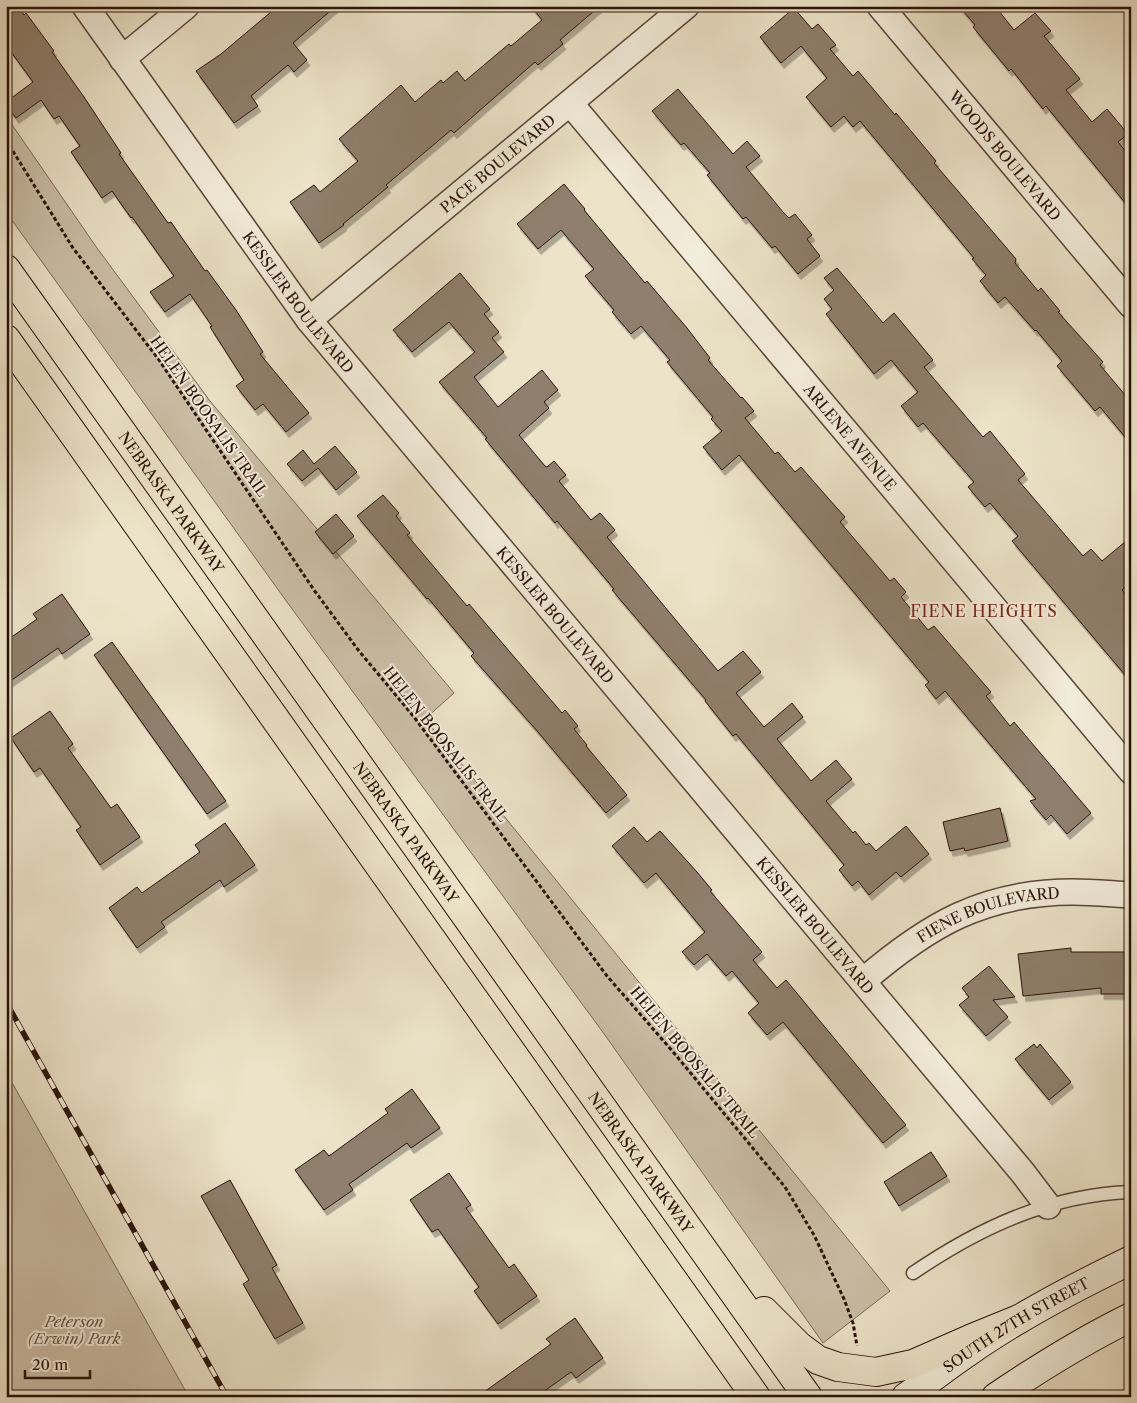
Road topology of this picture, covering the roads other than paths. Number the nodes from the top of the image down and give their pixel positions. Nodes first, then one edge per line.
1 (85, 6) edge
2 (186, 6) edge
3 (686, 6) edge
4 (880, 6) edge
5 (122, 59) junction
6 (570, 103) junction
7 (6, 269) edge
8 (1131, 305) edge
9 (309, 320) junction
10 (6, 338) edge
11 (1131, 771) edge
12 (1131, 895) edge
13 (863, 981) junction
14 (633, 1151) junction
15 (1131, 1192) edge
16 (1048, 1206) junction
17 (1131, 1260) edge
18 (913, 1273) dead end
19 (1131, 1318) edge
20 (1019, 1319) junction
21 (756, 1397) edge
22 (808, 1397) edge
23 (906, 1397) edge
24 (996, 1397) edge

1 - 5 street, KESSLER BOULEVARD
2 - 5 street
3 - 6 street, PACE BOULEVARD
4 - 8 street, WOODS BOULEVARD
5 - 9 street, KESSLER BOULEVARD
6 - 9 street, PACE BOULEVARD
6 - 11 street, ARLENE AVENUE
7 - 14 main road, NEBRASKA PARKWAY
9 - 13 street, KESSLER BOULEVARD
10 - 21 main road
12 - 13 street, FIENE BOULEVARD
13 - 16 street, KESSLER BOULEVARD
14 - 20 main road
14 - 22 main road, NEBRASKA PARKWAY
15 - 16 lane
16 - 18 lane
17 - 20 main road, SOUTH 27TH STREET
19 - 24 main road
20 - 23 main road, SOUTH 27TH STREET

